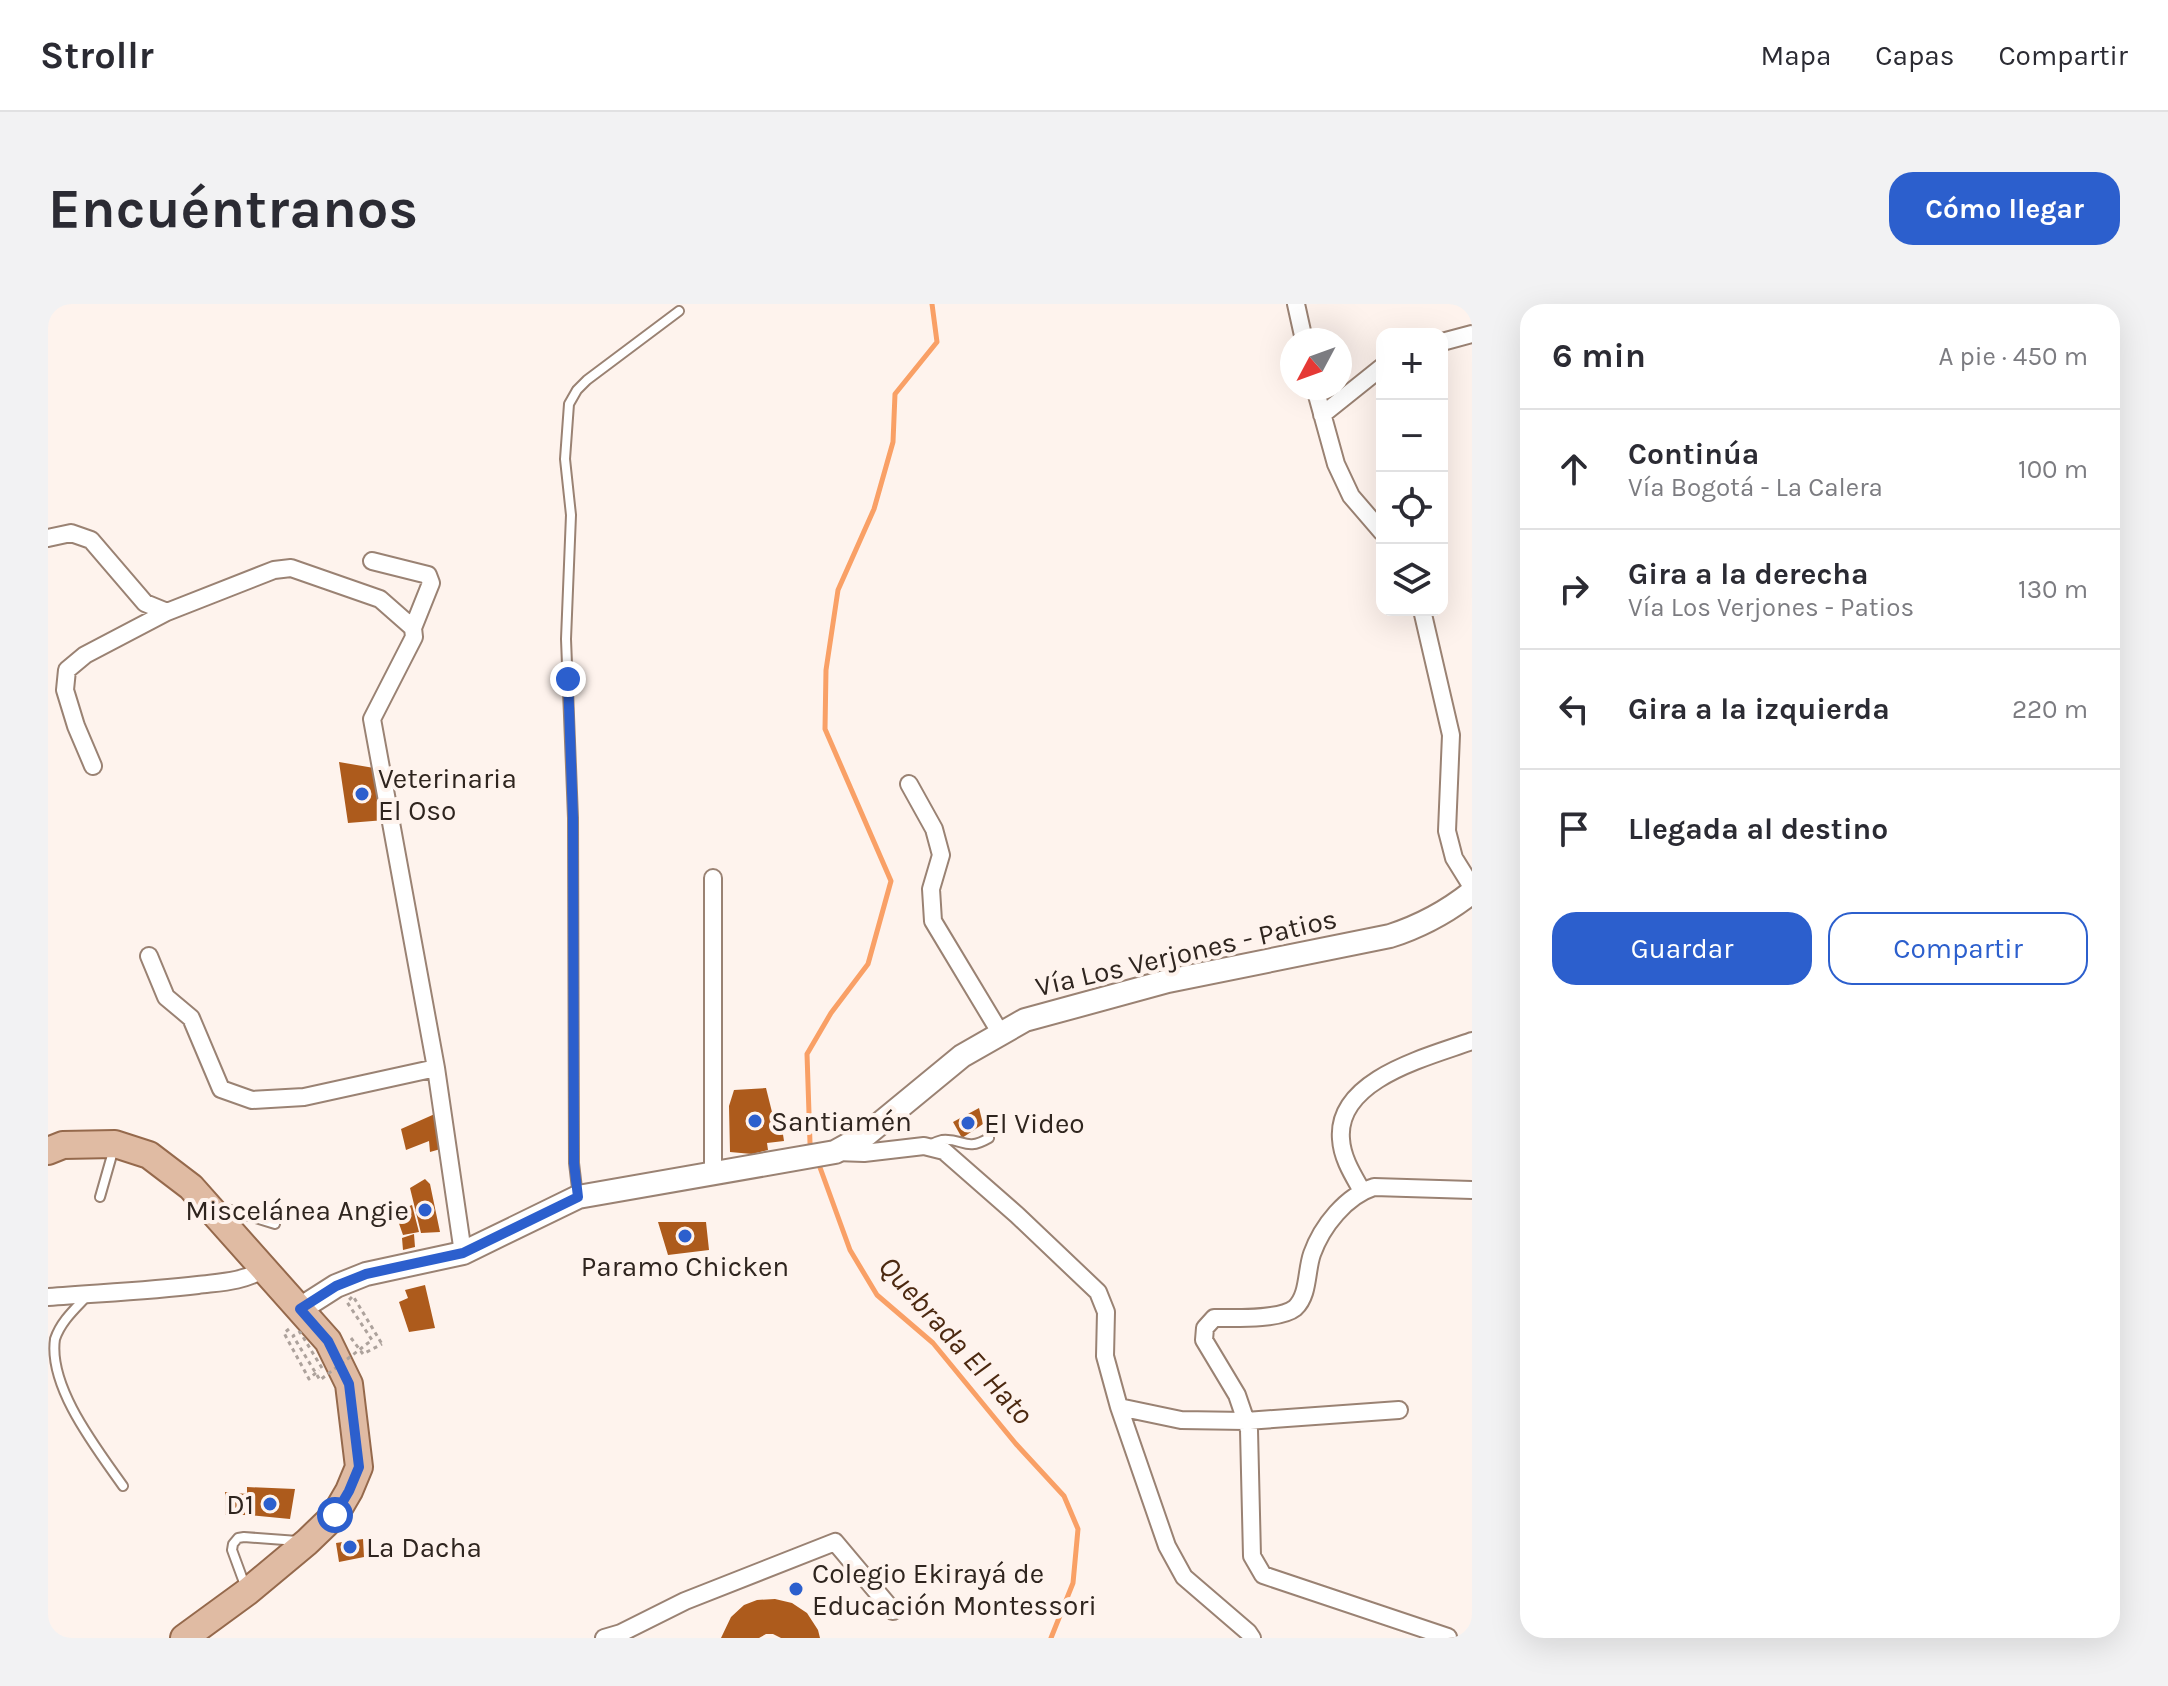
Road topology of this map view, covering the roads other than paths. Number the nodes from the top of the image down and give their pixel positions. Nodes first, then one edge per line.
1 (1296, 304) edge
2 (679, 311) dead end
3 (1301, 328) edge
4 (1472, 334) edge
5 (1448, 340) edge
6 (1376, 372) edge
7 (1318, 400) edge
8 (1322, 415) junction
9 (1376, 525) edge
10 (48, 538) edge
11 (372, 561) dead end
12 (167, 612) junction
13 (1423, 616) edge
14 (413, 628) junction
15 (93, 766) dead end
16 (909, 784) dead end
17 (713, 878) dead end
18 (1472, 890) edge
19 (149, 956) dead end
20 (1001, 1034) junction
21 (1472, 1041) edge
22 (436, 1068) junction
23 (989, 1138) dead end
24 (115, 1144) junction
25 (924, 1146) junction
26 (48, 1151) edge
27 (823, 1154) junction
28 (713, 1174) junction
29 (1472, 1190) edge
30 (1362, 1191) junction
31 (100, 1197) dead end
32 (578, 1197) junction
33 (210, 1209) junction
34 (275, 1224) dead end
35 (463, 1253) junction
36 (264, 1269) junction
37 (88, 1294) junction
38 (48, 1297) edge
39 (296, 1318) junction
40 (1119, 1407) junction
41 (1399, 1410) dead end
42 (1246, 1421) junction
43 (123, 1486) dead end
44 (307, 1542) junction
45 (247, 1592) junction
46 (893, 1611) dead end
47 (1448, 1637) edge
48 (184, 1638) edge
49 (604, 1638) edge
50 (1252, 1638) edge

1 - 3 street
2 - 32 lane
4 - 5 street
6 - 8 street
7 - 8 street
8 - 9 street
10 - 12 street
11 - 14 street
12 - 14 street
12 - 15 street
13 - 18 street
14 - 22 street
16 - 20 street
17 - 28 street
18 - 20 street, Vía Los Verjones - Patios
19 - 22 street
20 - 27 street, Vía Los Verjones - Patios
21 - 30 street
22 - 35 street
23 - 25 lane
24 - 26 main road
24 - 31 lane
24 - 33 main road
25 - 27 street
25 - 40 street
27 - 28 street, Vía Los Verjones - Patios
28 - 32 street, Vía Los Verjones - Patios
29 - 30 street
30 - 42 street
32 - 35 street, Vía Los Verjones - Patios
33 - 34 lane
33 - 36 main road
35 - 39 street, Vía Los Verjones - Patios
36 - 37 street
36 - 39 main road
37 - 38 street
37 - 43 lane
39 - 44 main road
40 - 42 street
40 - 50 street
41 - 42 street
42 - 47 street
44 - 45 main road
44 - 45 lane
45 - 48 main road
46 - 49 street

